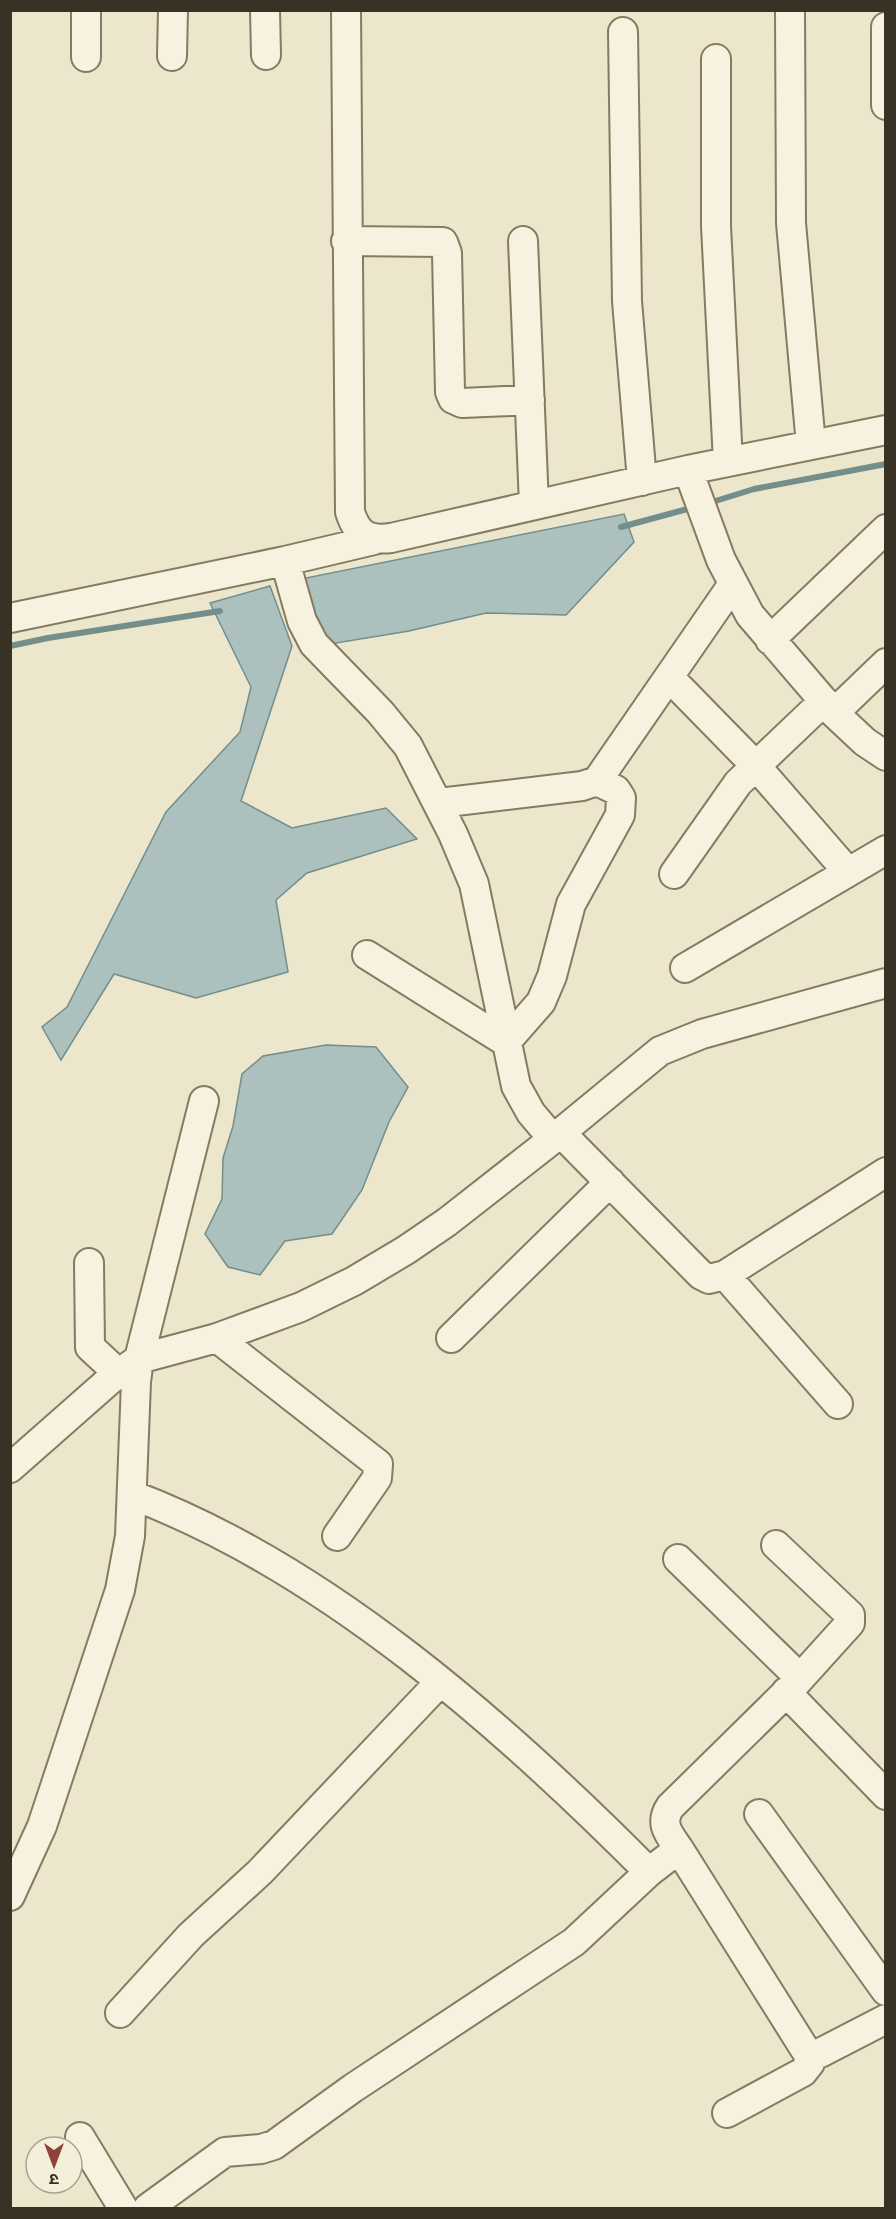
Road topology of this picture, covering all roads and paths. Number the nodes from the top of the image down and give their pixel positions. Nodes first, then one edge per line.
1 (86, 10) edge
2 (173, 10) edge
3 (265, 10) edge
4 (346, 10) edge
5 (790, 10) edge
6 (885, 27) edge
7 (623, 32) dead end
8 (266, 55) dead end
9 (172, 56) dead end
10 (86, 57) dead end
11 (716, 59) dead end
12 (885, 105) edge
13 (346, 241) junction
14 (523, 241) dead end
15 (530, 400) junction
16 (882, 437) edge
17 (811, 445) junction
18 (728, 462) junction
19 (688, 471) junction
20 (642, 481) junction
21 (534, 505) junction
22 (885, 529) edge
23 (374, 540) junction
24 (285, 561) junction
25 (733, 584) junction
26 (10, 618) edge
27 (770, 640) junction
28 (885, 663) edge
29 (669, 677) junction
30 (829, 707) junction
31 (885, 756) edge
32 (756, 766) junction
33 (597, 781) junction
34 (439, 803) junction
35 (885, 850) edge
36 (848, 872) junction
37 (674, 874) dead end
38 (367, 955) dead end
39 (685, 968) dead end
40 (885, 984) edge
41 (506, 1042) junction
42 (204, 1101) dead end
43 (557, 1136) junction
44 (885, 1172) edge
45 (610, 1182) junction
46 (89, 1263) dead end
47 (725, 1275) junction
48 (217, 1338) junction
49 (451, 1338) dead end
50 (129, 1366) junction
51 (838, 1404) dead end
52 (10, 1467) edge
53 (132, 1495) junction
54 (337, 1536) dead end
55 (776, 1545) dead end
56 (678, 1559) dead end
57 (440, 1683) junction
58 (793, 1685) junction
59 (885, 1795) edge
60 (759, 1814) dead end
61 (679, 1850) junction
62 (649, 1872) junction
63 (10, 1896) edge
64 (885, 1991) edge
65 (120, 2013) dead end
66 (885, 2019) edge
67 (810, 2054) junction
68 (727, 2114) dead end
69 (84, 2144) edge
70 (123, 2208) edge
71 (148, 2208) edge

1 - 10 street
2 - 9 street
3 - 8 street
4 - 13 street
5 - 17 street
6 - 12 street
7 - 20 street
11 - 18 street
13 - 15 street
13 - 23 street
14 - 15 street
15 - 21 street
16 - 17 street
17 - 18 street
18 - 19 street
19 - 20 street
19 - 25 street
20 - 21 street
21 - 23 street
22 - 27 street
23 - 24 street
24 - 26 street
24 - 34 street
25 - 27 street
25 - 29 street
27 - 30 street
28 - 30 street
29 - 32 street
29 - 33 street
30 - 31 street
30 - 32 street
32 - 36 street
32 - 37 street
33 - 34 street
33 - 41 street
34 - 41 street
35 - 36 street
36 - 39 street
38 - 41 street
40 - 43 street
41 - 43 street
42 - 50 street
43 - 45 street
43 - 48 street
44 - 47 street
45 - 47 street
45 - 49 street
46 - 50 street
47 - 51 street
48 - 50 street
48 - 54 street
50 - 52 street
50 - 53 street
53 - 57 street
53 - 63 street
55 - 58 street
56 - 58 street
57 - 62 street
57 - 65 street
58 - 59 street
58 - 61 street
60 - 64 street
61 - 62 street
61 - 67 street
62 - 71 street
66 - 67 street
67 - 68 street
69 - 70 street

